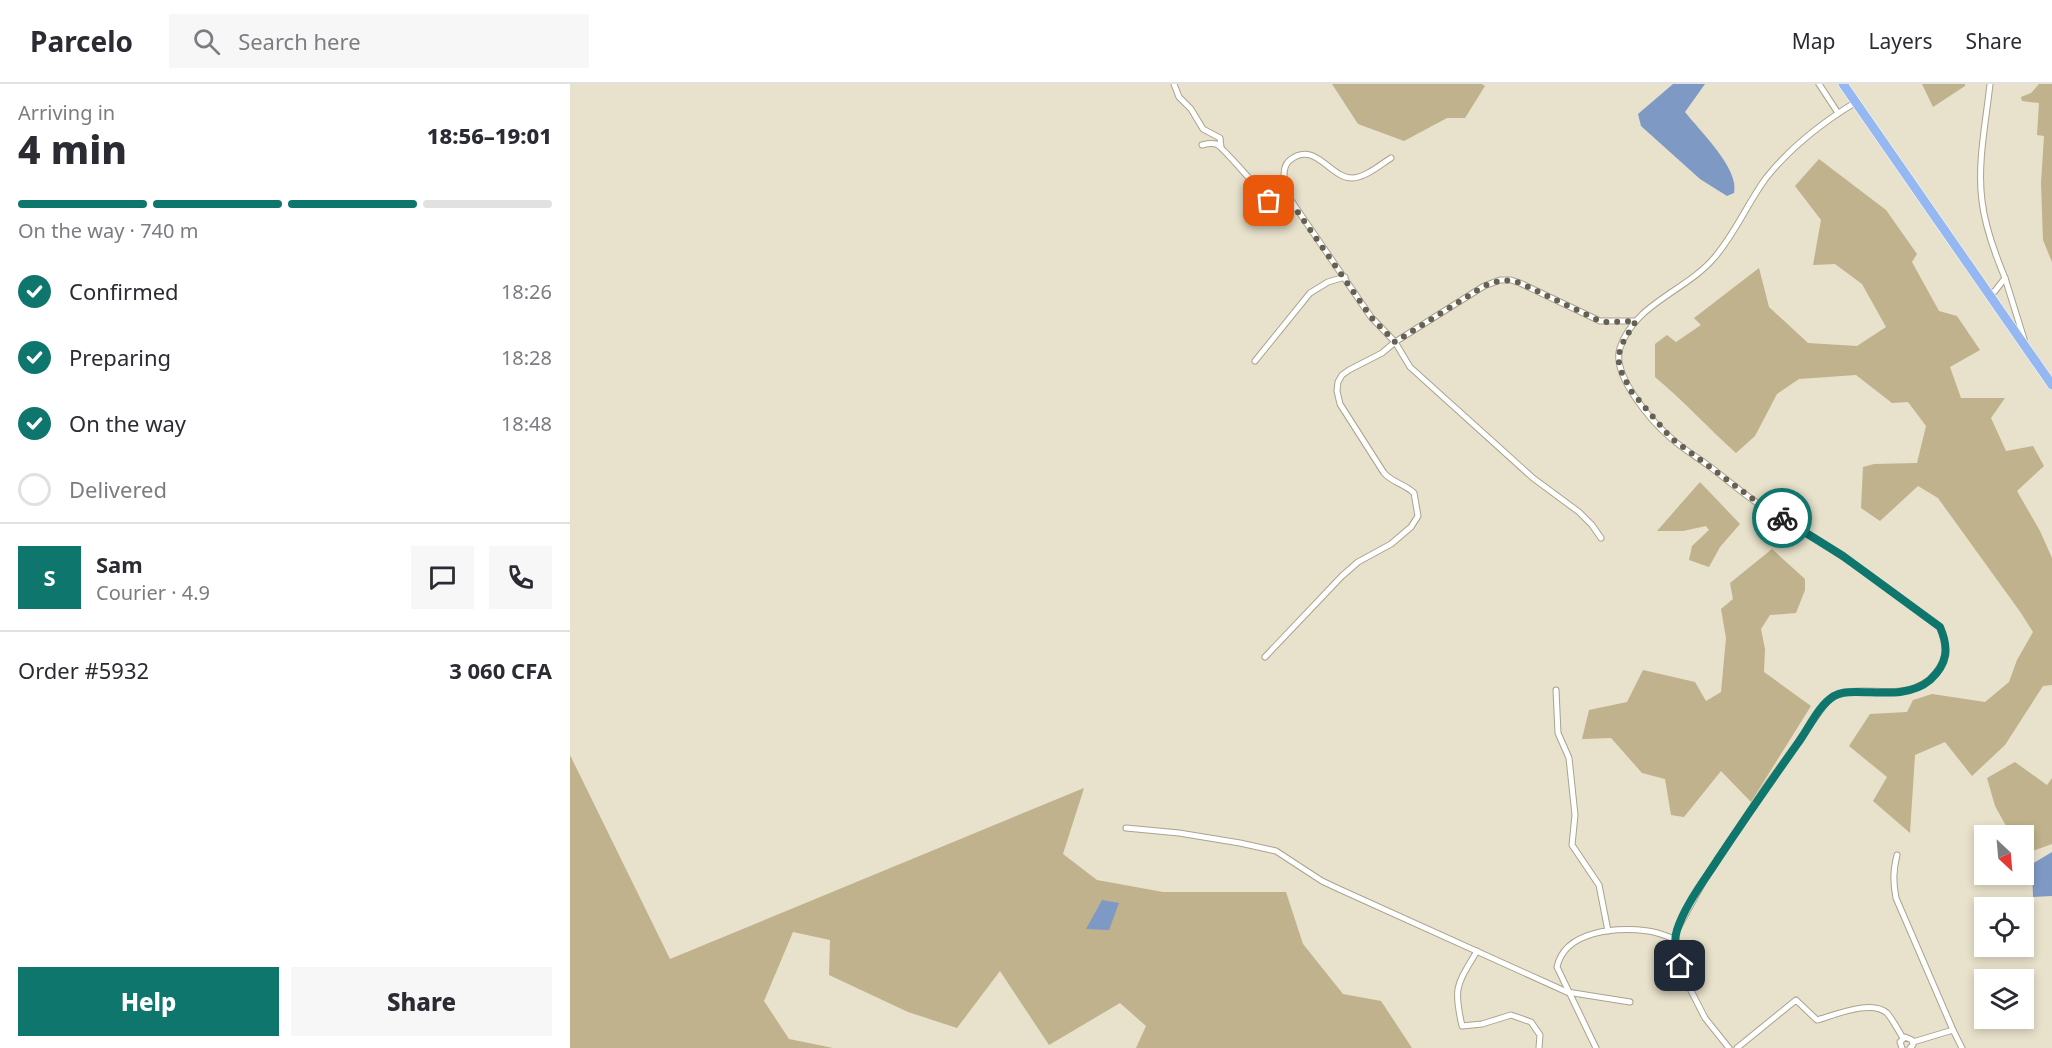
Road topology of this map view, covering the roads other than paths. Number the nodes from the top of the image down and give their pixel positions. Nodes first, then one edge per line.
1 (1174, 84) edge
2 (1819, 84) edge
3 (1843, 84) edge
4 (1990, 84) edge
5 (1856, 102) junction
6 (1838, 113) junction
7 (1202, 145) dead end
8 (1221, 147) junction
9 (1391, 158) dead end
10 (1295, 208) junction
11 (1345, 277) junction
12 (2005, 278) junction
13 (1989, 294) junction
14 (1636, 321) junction
15 (1395, 342) junction
16 (2027, 349) junction
17 (1255, 361) dead end
18 (2052, 385) edge
19 (1601, 538) dead end
20 (1265, 657) dead end
21 (1556, 690) dead end
22 (1126, 828) dead end
23 (1897, 855) dead end
24 (1608, 931) junction
25 (1675, 939) junction
26 (1476, 951) junction
27 (1567, 992) junction
28 (1630, 1002) dead end
29 (1953, 1030) junction
30 (1903, 1038) junction
31 (1911, 1045) edge
32 (1539, 1048) edge
33 (1596, 1048) edge
34 (1729, 1048) edge
35 (1737, 1048) edge
36 (1902, 1048) edge
37 (1962, 1048) edge

1 - 8 street
2 - 6 street
3 - 5 highway
4 - 12 street
5 - 6 street
5 - 13 highway
6 - 14 street
7 - 8 street
8 - 10 street
9 - 10 street
10 - 11 street
11 - 15 street
11 - 17 street
12 - 13 street
12 - 16 street
13 - 16 highway
14 - 15 street
14 - 25 street
15 - 19 street
15 - 20 street
16 - 18 highway
21 - 24 street
22 - 26 street
23 - 29 street
24 - 25 street
24 - 27 street
25 - 34 street
26 - 27 street
26 - 32 street
27 - 28 street
27 - 33 street
29 - 31 street
29 - 37 street
30 - 31 street
30 - 35 street
30 - 36 street

